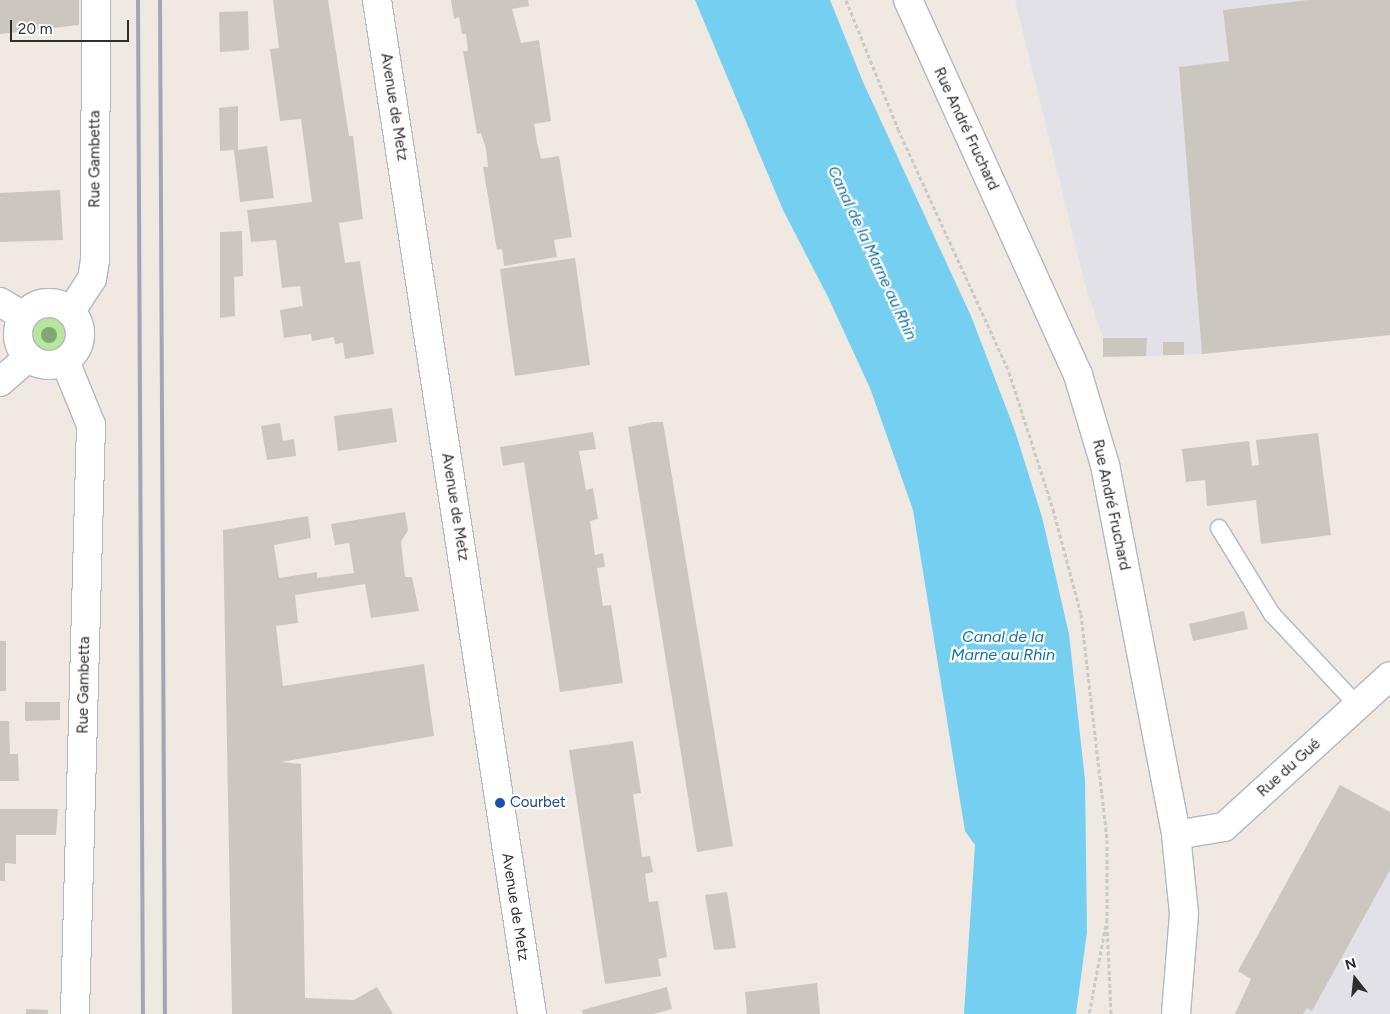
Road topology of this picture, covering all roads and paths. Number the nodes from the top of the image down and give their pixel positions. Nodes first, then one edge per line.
1 (96, 0) edge
2 (377, 0) edge
3 (846, 0) edge
4 (908, 0) edge
5 (0, 302) edge
6 (71, 311) junction
7 (23, 316) junction
8 (28, 358) junction
9 (65, 362) junction
10 (0, 382) edge
11 (1219, 528) dead end
12 (1390, 676) edge
13 (1358, 706) junction
14 (1176, 835) junction
15 (1107, 919) junction
16 (75, 1014) edge
17 (532, 1014) edge
18 (1088, 1014) edge
19 (1110, 1014) edge
20 (1176, 1014) edge

1 - 6 street, Rue Gambetta
2 - 17 street, Avenue de Metz
3 - 15 path
4 - 14 street, Rue André Fruchard
5 - 7 street
6 - 7 street
6 - 9 street
7 - 8 street
8 - 9 street
8 - 10 street
9 - 16 street, Rue Gambetta
11 - 13 lane
12 - 13 street, Rue du Gué
13 - 14 street, Rue du Gué
14 - 20 street, Rue André Fruchard
15 - 18 path
15 - 19 path

